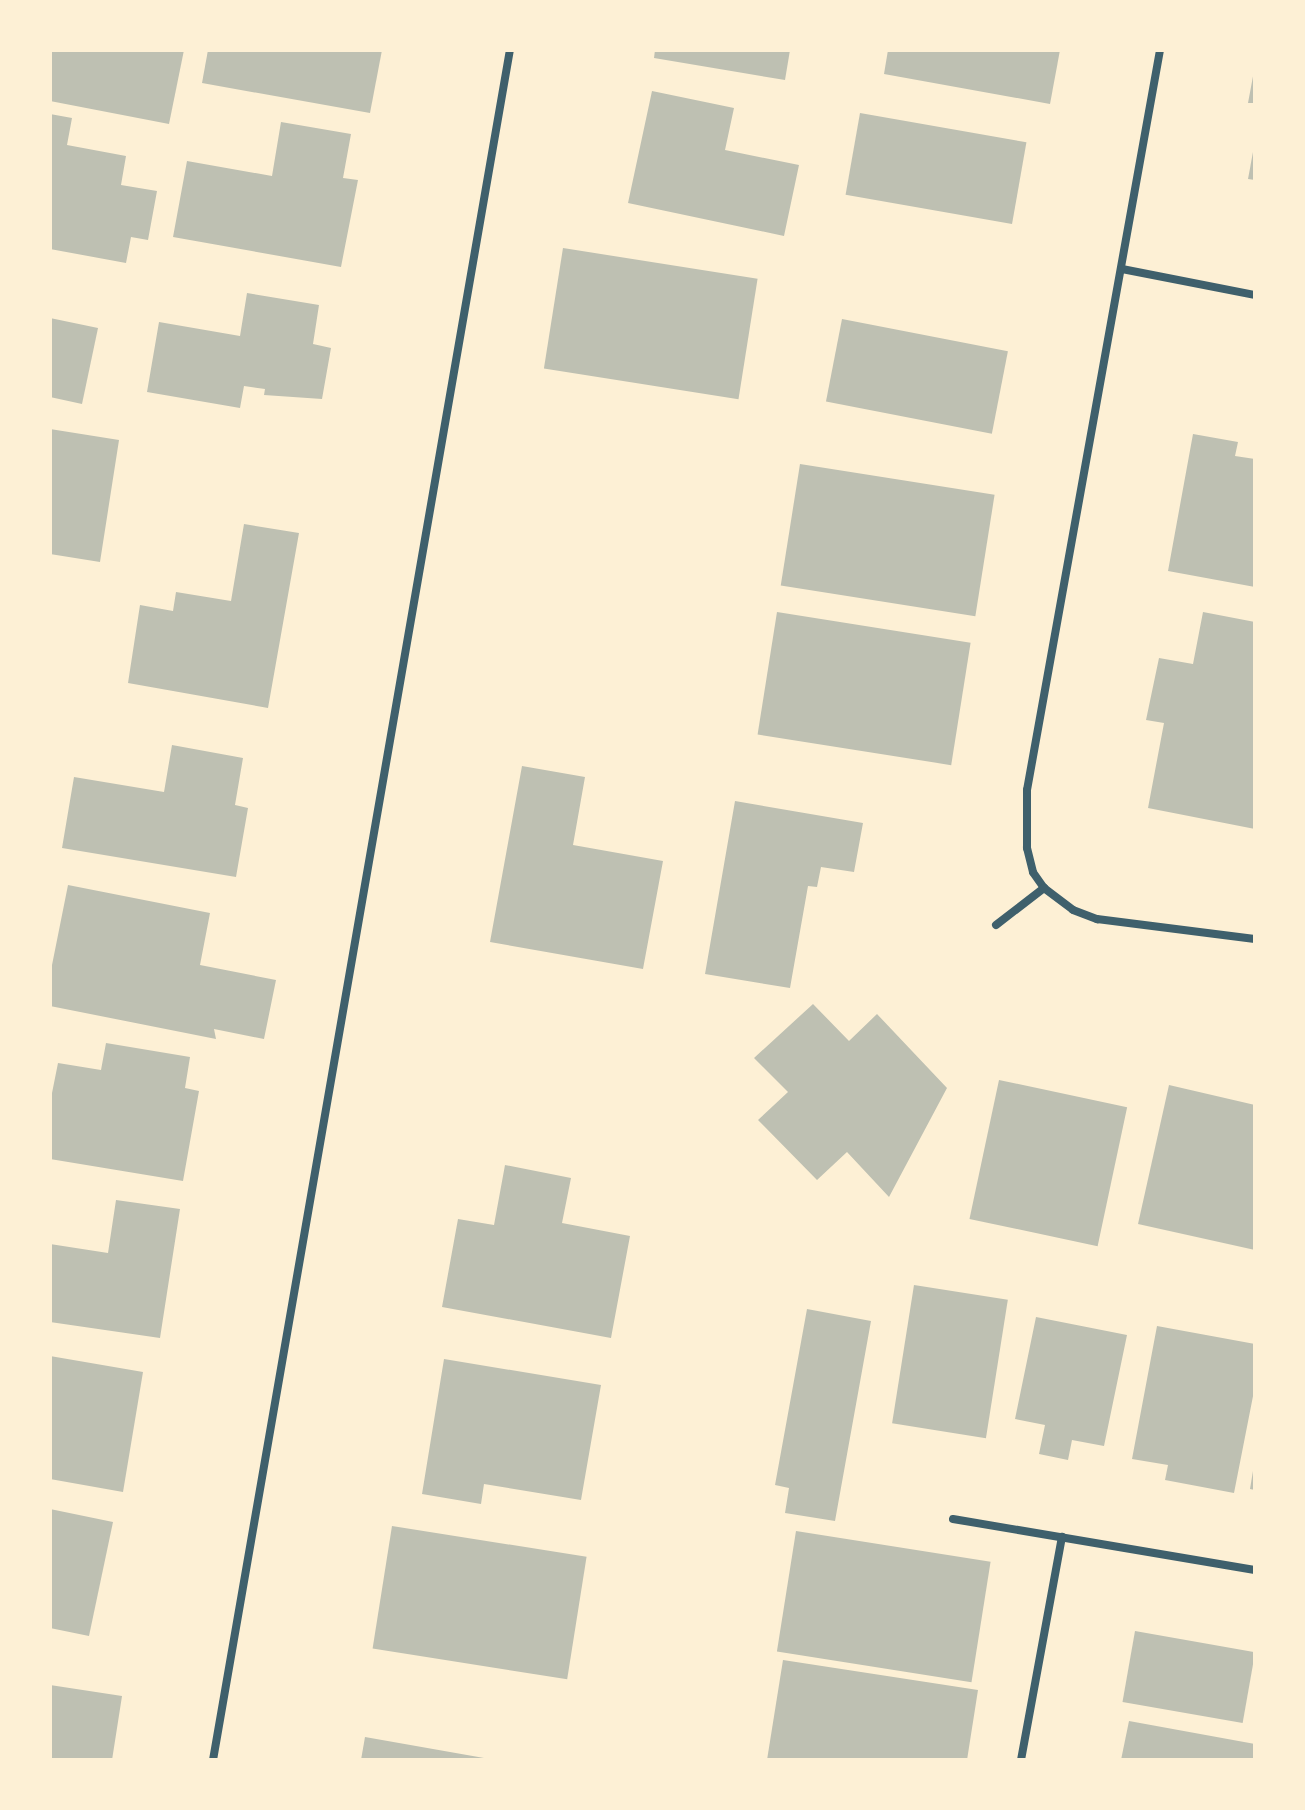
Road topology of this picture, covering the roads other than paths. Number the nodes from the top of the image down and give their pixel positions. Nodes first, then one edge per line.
1 (510, 50) edge
2 (1160, 50) edge
3 (1122, 269) junction
4 (1255, 295) edge
5 (1044, 888) junction
6 (996, 925) dead end
7 (1255, 939) edge
8 (953, 1519) dead end
9 (1062, 1537) junction
10 (1255, 1570) edge
11 (213, 1760) edge
12 (1021, 1760) edge

1 - 11 street
2 - 3 street
3 - 4 street
3 - 5 street
5 - 6 street
5 - 7 street
8 - 9 street
9 - 10 street
9 - 12 street

